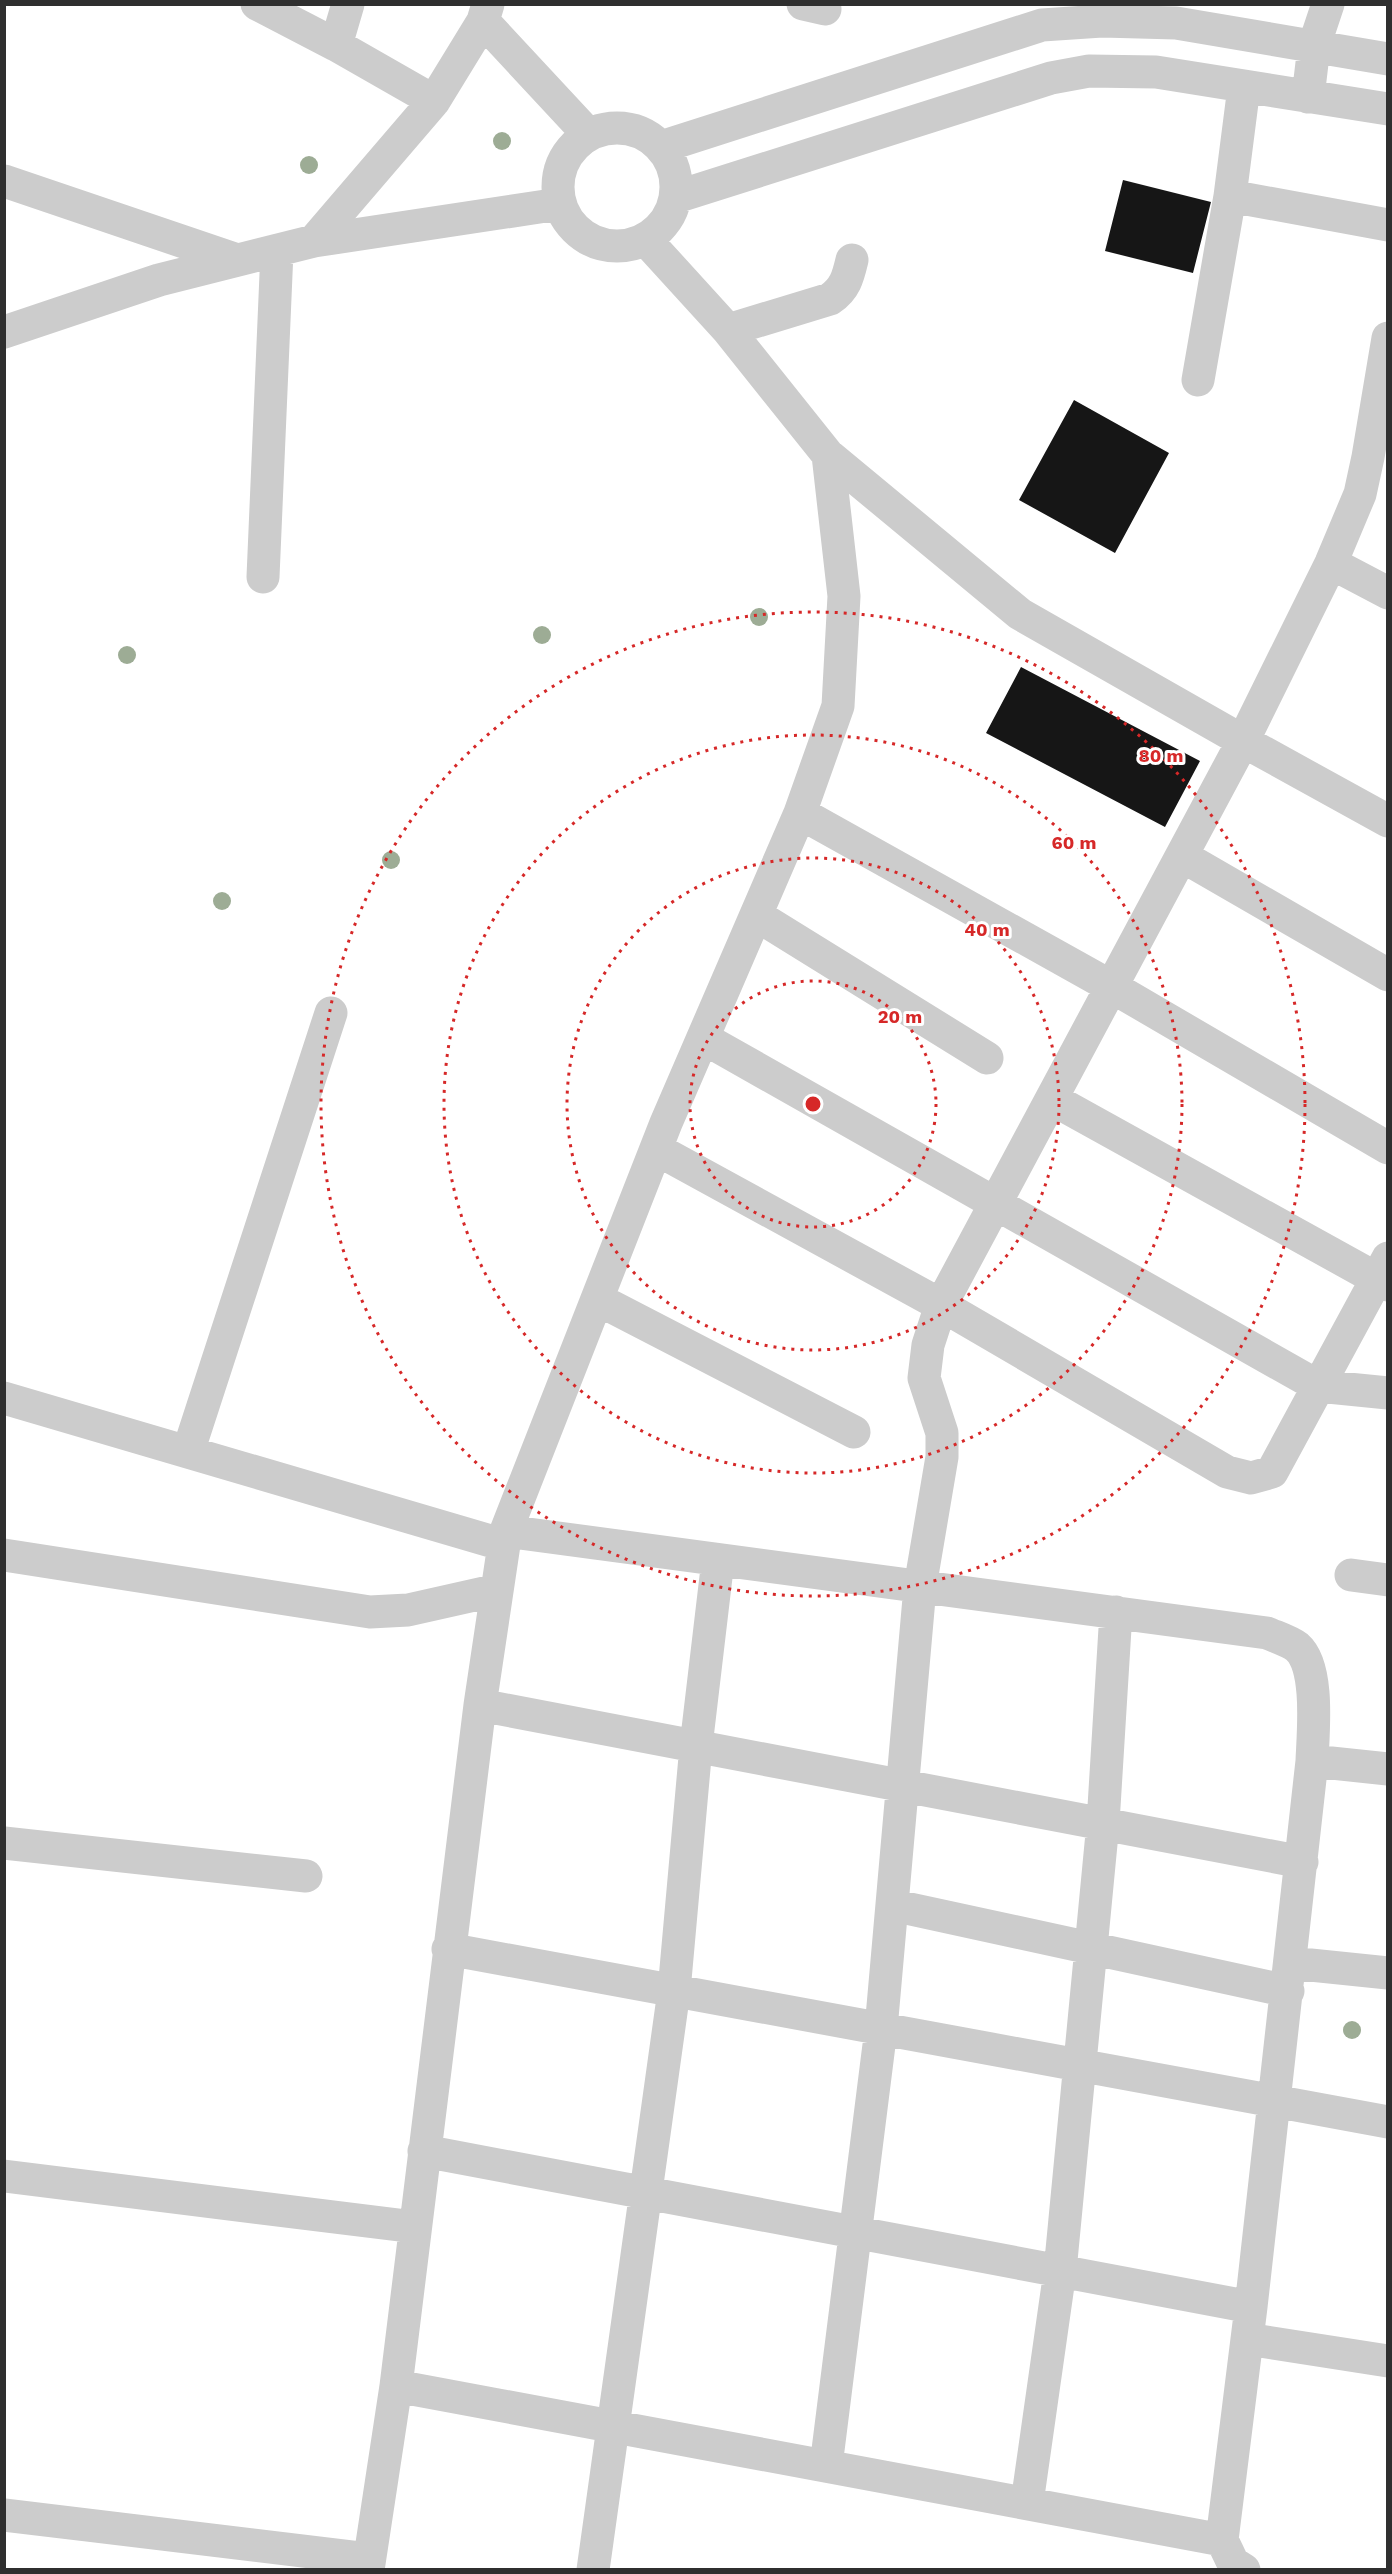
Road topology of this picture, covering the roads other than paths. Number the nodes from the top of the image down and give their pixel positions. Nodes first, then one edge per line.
1 (257, 4) edge
2 (348, 4) edge
3 (1328, 4) edge
4 (486, 13) edge
5 (1080, 13) edge
6 (336, 45) junction
7 (1314, 46) junction
8 (1388, 59) edge
9 (1089, 71) junction
10 (1244, 87) junction
11 (1308, 97) junction
12 (434, 100) junction
13 (1388, 109) edge
14 (588, 134) junction
15 (661, 147) junction
16 (4, 181) edge
17 (1230, 196) junction
18 (676, 197) junction
19 (559, 204) junction
20 (1388, 225) edge
21 (646, 240) junction
22 (314, 241) junction
23 (276, 251) junction
24 (237, 260) junction
25 (852, 260) dead end
26 (728, 330) junction
27 (4, 332) edge
28 (1388, 338) edge
29 (1198, 380) dead end
30 (828, 455) junction
31 (1331, 563) junction
32 (263, 577) dead end
33 (1388, 593) edge
34 (1243, 741) junction
35 (800, 813) junction
36 (1388, 820) edge
37 (1182, 856) junction
38 (756, 915) junction
39 (1388, 975) edge
40 (1112, 987) junction
41 (331, 1013) dead end
42 (703, 1038) junction
43 (987, 1058) dead end
44 (1052, 1099) junction
45 (1388, 1148) edge
46 (656, 1149) junction
47 (996, 1203) junction
48 (1384, 1274) edge
49 (597, 1299) junction
50 (941, 1305) junction
51 (1318, 1386) junction
52 (1388, 1393) edge
53 (4, 1398) edge
54 (854, 1432) dead end
55 (188, 1452) junction
56 (505, 1538) junction
57 (4, 1555) edge
58 (718, 1560) junction
59 (1351, 1575) dead end
60 (1388, 1580) edge
61 (920, 1587) junction
62 (497, 1590) junction
63 (1116, 1612) junction
64 (480, 1705) junction
65 (696, 1746) junction
66 (1312, 1761) junction
67 (1388, 1769) edge
68 (903, 1786) junction
69 (1103, 1823) junction
70 (4, 1844) edge
71 (1302, 1862) junction
72 (306, 1876) dead end
73 (892, 1905) junction
74 (1091, 1948) junction
75 (448, 1949) junction
76 (1388, 1973) edge
77 (1289, 1977) junction
78 (674, 1991) junction
79 (880, 2029) junction
80 (1080, 2066) junction
81 (1275, 2102) junction
82 (1388, 2122) edge
83 (424, 2151) junction
84 (4, 2176) edge
85 (646, 2193) junction
86 (415, 2227) junction
87 (855, 2232) junction
88 (1060, 2271) junction
89 (1251, 2307) junction
90 (1247, 2339) junction
91 (1388, 2361) edge
92 (396, 2386) junction
93 (614, 2426) junction
94 (826, 2466) junction
95 (1027, 2503) junction
96 (4, 2515) edge
97 (1222, 2540) junction
98 (369, 2564) edge
99 (593, 2570) edge
100 (1244, 2570) edge

1 - 6 street
2 - 6 street
3 - 7 street
4 - 12 street
4 - 14 street
5 - 7 street
5 - 9 street
5 - 15 street
6 - 12 street
7 - 8 street
7 - 11 street
9 - 10 street
9 - 18 street
10 - 11 street
10 - 17 street
11 - 13 street
12 - 22 street
14 - 15 street
14 - 19 street
15 - 18 street
16 - 24 street
17 - 20 street
17 - 29 street
18 - 21 street
19 - 21 street
19 - 22 street
21 - 26 street
22 - 23 street
23 - 24 street
23 - 32 street
24 - 27 street
25 - 26 street
26 - 30 street
28 - 31 street
30 - 34 street
30 - 35 street
31 - 33 street
31 - 34 street
34 - 36 street
34 - 37 street
35 - 38 street
35 - 40 street
37 - 39 street
37 - 40 street
38 - 42 street
38 - 43 street
40 - 44 street
40 - 45 street
41 - 55 street
42 - 46 street
42 - 47 street
44 - 47 street
44 - 48 street
46 - 49 street
46 - 50 street
47 - 50 street
47 - 51 street
48 - 51 street
49 - 54 street
49 - 56 street
50 - 51 street
50 - 61 street
51 - 52 street
53 - 55 street
55 - 56 street
56 - 58 street
56 - 62 street
57 - 62 street
58 - 61 street
58 - 65 street
59 - 60 street
61 - 63 street
61 - 68 street
62 - 64 street
63 - 66 street
63 - 69 street
64 - 65 street
64 - 75 street
65 - 68 street
65 - 78 street
66 - 67 street
66 - 71 street
68 - 69 street
68 - 73 street
69 - 71 street
69 - 74 street
70 - 72 street
71 - 77 street
73 - 74 street
73 - 79 street
74 - 77 street
74 - 80 street
75 - 78 street
75 - 83 street
76 - 77 street
77 - 81 street
78 - 79 street
78 - 85 street
79 - 80 street
79 - 87 street
80 - 81 street
80 - 88 street
81 - 82 street
81 - 89 street
83 - 85 street
83 - 86 street
84 - 86 street
85 - 87 street
85 - 93 street
86 - 92 street
87 - 88 street
87 - 94 street
88 - 89 street
88 - 95 street
89 - 90 street
90 - 91 street
90 - 97 street
92 - 93 street
92 - 98 street
93 - 94 street
93 - 99 street
94 - 95 street
95 - 97 street
96 - 98 street
97 - 100 street

